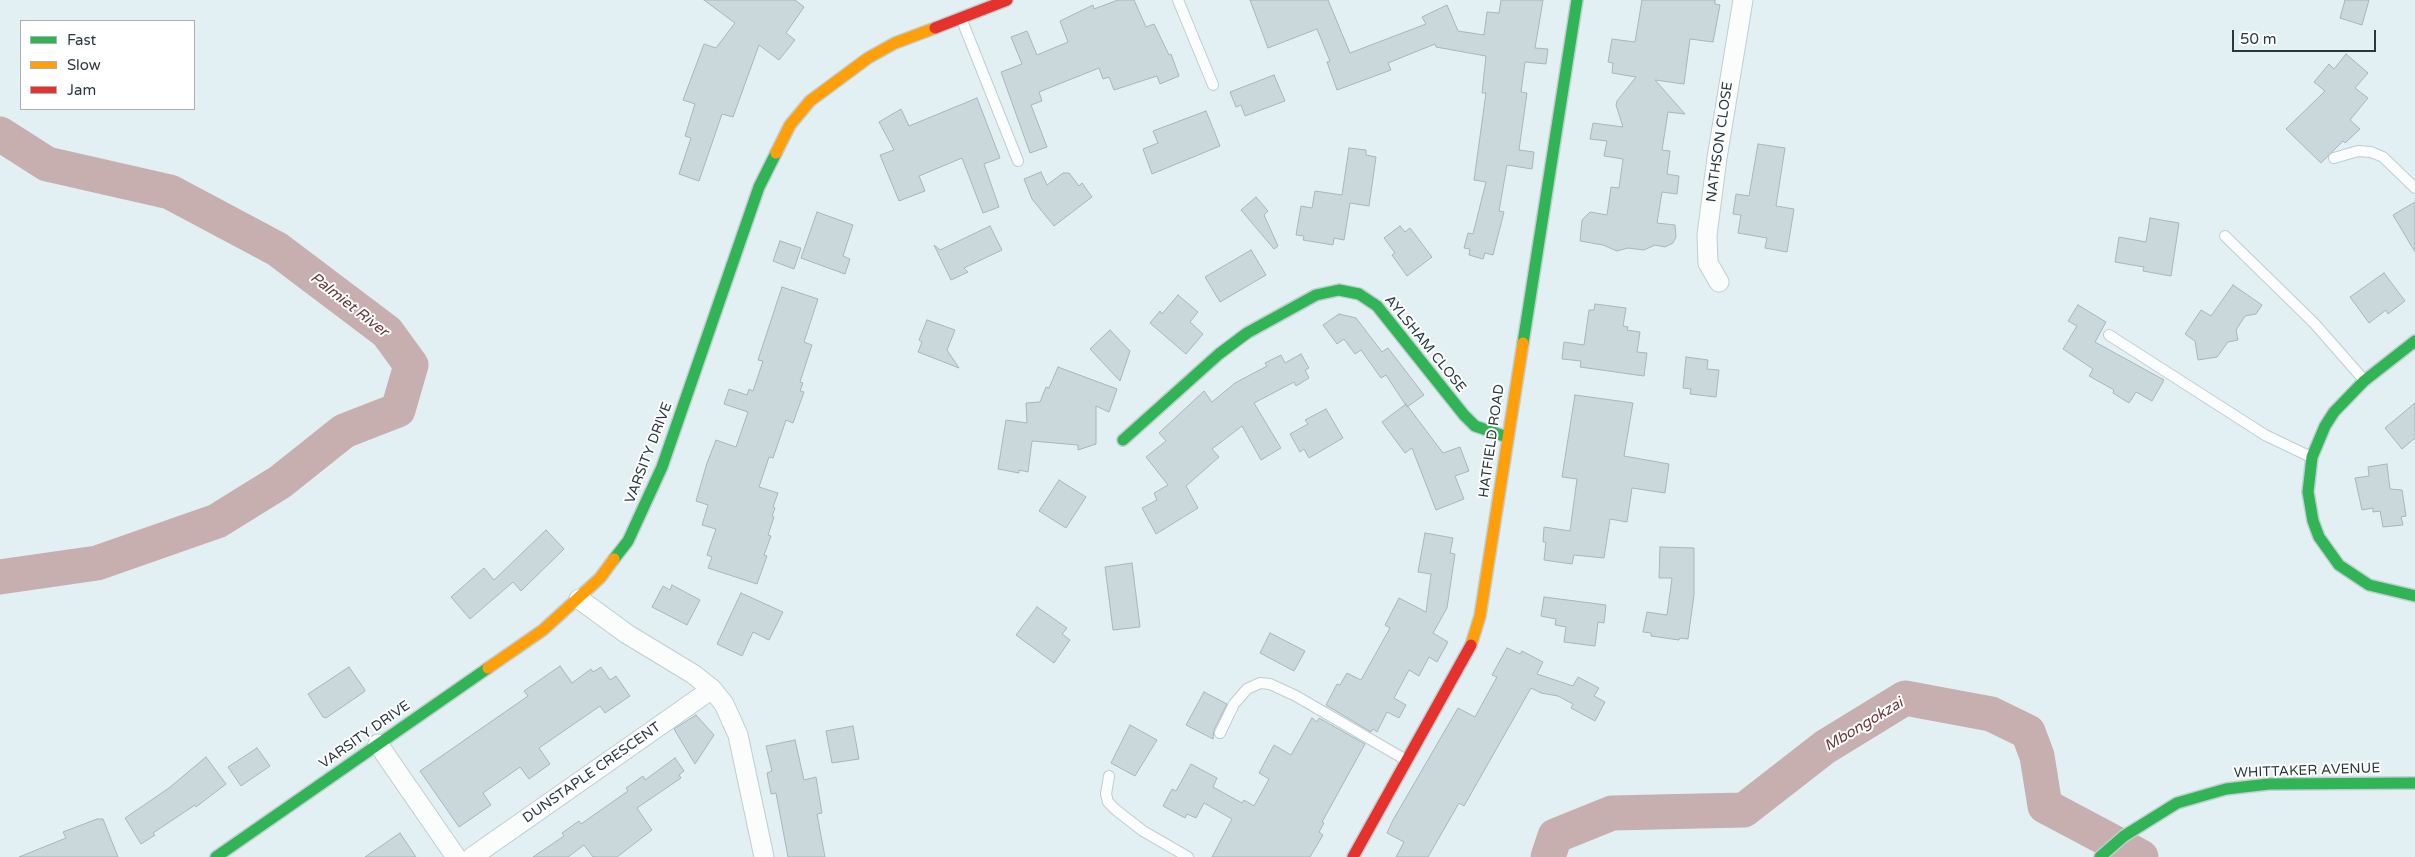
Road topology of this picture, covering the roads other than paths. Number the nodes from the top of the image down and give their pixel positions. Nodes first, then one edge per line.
1 (1007, 0) edge
2 (1178, 0) edge
3 (1577, 0) edge
4 (1743, 0) edge
5 (960, 18) junction
6 (1213, 85) dead end
7 (2334, 158) dead end
8 (1018, 161) dead end
9 (2415, 188) edge
10 (2225, 236) dead end
11 (1719, 282) dead end
12 (2109, 335) dead end
13 (2415, 341) edge
14 (2364, 381) junction
15 (1506, 437) junction
16 (1122, 440) dead end
17 (2312, 457) junction
18 (2415, 596) edge
19 (579, 599) junction
20 (712, 689) junction
21 (1220, 733) dead end
22 (378, 744) junction
23 (1406, 760) junction
24 (1109, 776) dead end
25 (2415, 783) edge
26 (2102, 855) edge
27 (216, 857) edge
28 (456, 857) edge
29 (472, 857) edge
30 (764, 857) edge
31 (1188, 857) edge
32 (1353, 857) edge

1 - 5 street, VARSITY DRIVE
2 - 6 lane
3 - 15 street, HATFIELD ROAD
4 - 11 street, NATHSON CLOSE
5 - 8 lane
5 - 19 street, VARSITY DRIVE
7 - 9 lane
10 - 14 lane
12 - 17 lane
13 - 14 street
14 - 17 street
15 - 16 street, AYLSHAM CLOSE
15 - 23 street, HATFIELD ROAD
17 - 18 street
19 - 20 street
19 - 22 street, VARSITY DRIVE
20 - 29 street, DUNSTAPLE CRESCENT
20 - 30 street
21 - 23 lane
22 - 27 street, VARSITY DRIVE
22 - 28 street
23 - 32 street, HATFIELD ROAD
24 - 31 lane
25 - 26 street, WHITTAKER AVENUE

